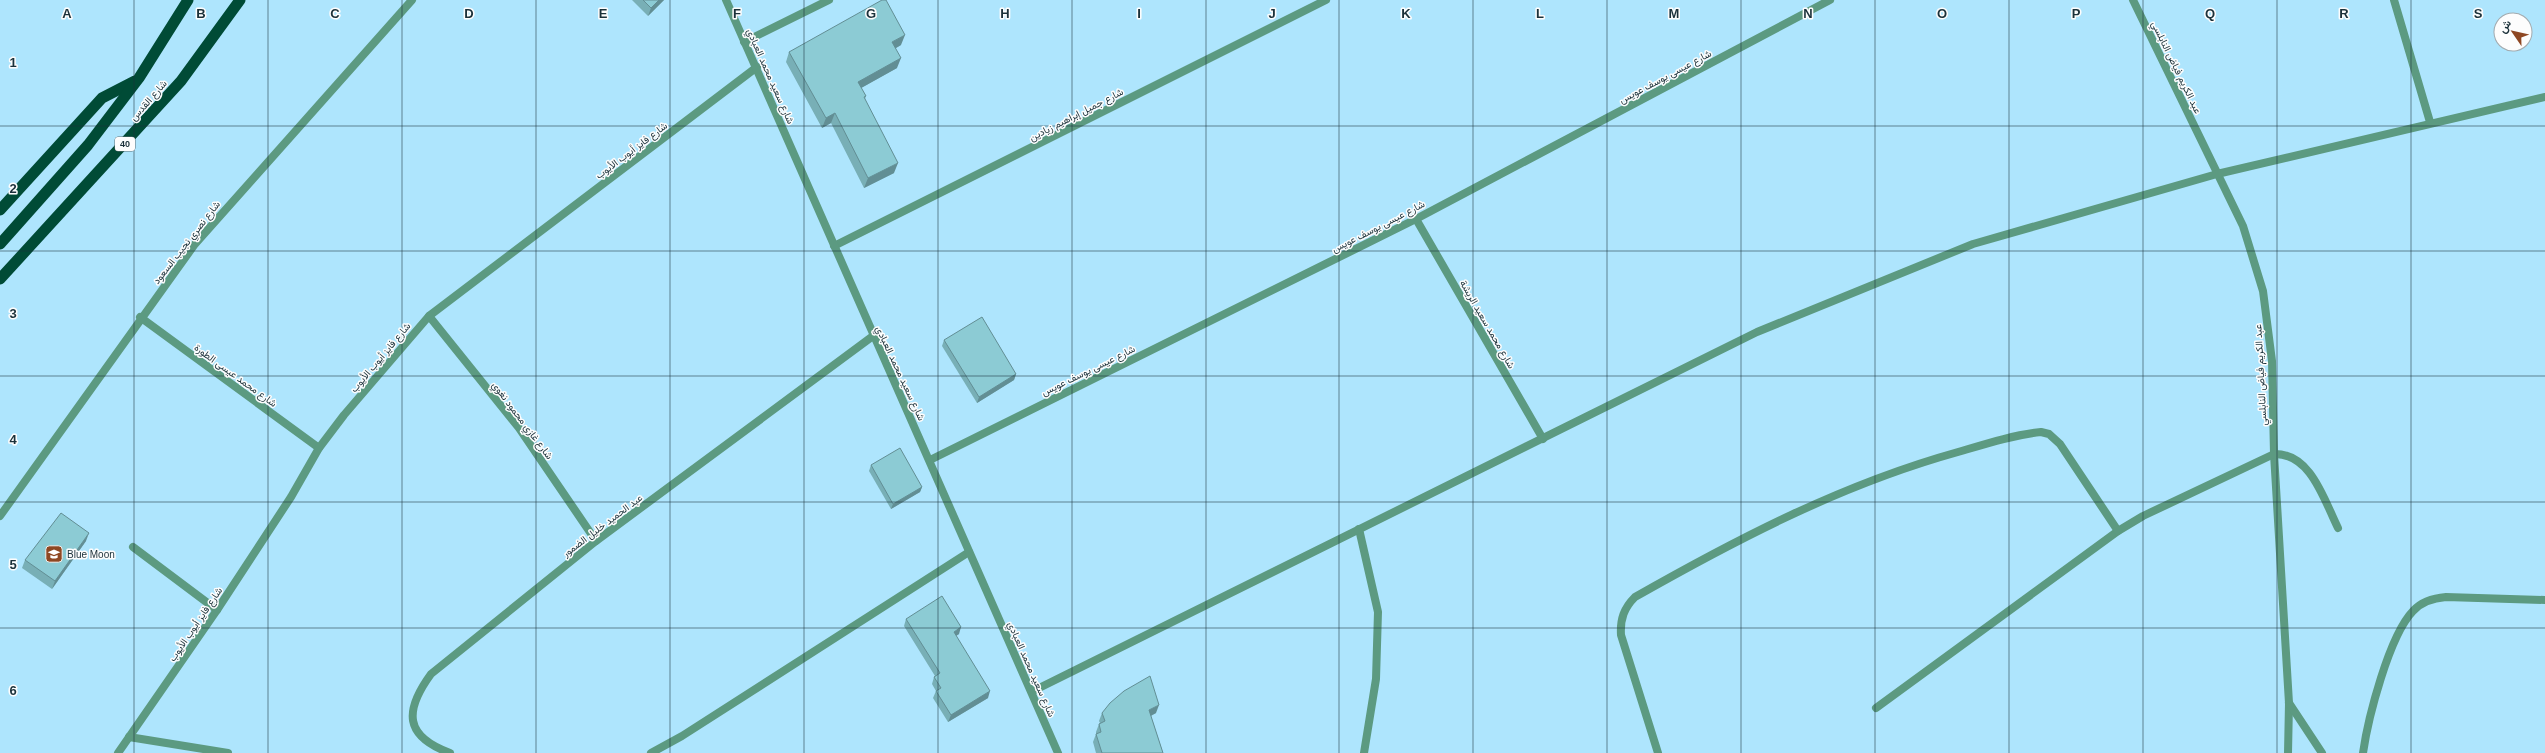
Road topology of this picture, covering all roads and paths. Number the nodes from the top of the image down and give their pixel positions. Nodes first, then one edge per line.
1 (188, 0) edge
2 (240, 0) edge
3 (412, 0) edge
4 (726, 0) edge
5 (829, 0) edge
6 (1326, 0) edge
7 (1830, 0) edge
8 (2133, 0) edge
9 (2394, 0) edge
10 (1312, 3) edge
11 (744, 42) junction
12 (757, 67) junction
13 (139, 78) junction
14 (2545, 97) edge
15 (2430, 122) junction
16 (2217, 174) junction
17 (0, 210) edge
18 (1416, 219) junction
19 (0, 244) edge
20 (834, 246) junction
21 (0, 279) edge
22 (429, 316) junction
23 (140, 317) junction
24 (873, 336) junction
25 (1542, 439) junction
26 (319, 448) junction
27 (2274, 454) junction
28 (930, 460) junction
29 (0, 516) edge
30 (2338, 528) dead end
31 (1359, 529) junction
32 (2118, 532) junction
33 (596, 541) junction
34 (133, 547) dead end
35 (969, 552) junction
36 (2545, 600) edge
37 (217, 610) junction
38 (1033, 691) junction
39 (2289, 703) junction
40 (1876, 708) dead end
41 (129, 737) junction
42 (118, 753) edge
43 (228, 753) edge
44 (450, 753) edge
45 (651, 753) edge
46 (1058, 753) edge
47 (1364, 753) edge
48 (1658, 753) edge
49 (2288, 753) edge
50 (2322, 753) edge
51 (2363, 753) edge

1 - 13 highway, شارع القدس
2 - 21 highway, شارع القدس / 40
3 - 23 street, شارع نصري نجيب السعود
4 - 11 street, شارع سعيد محمد العبادي
5 - 11 street
6 - 10 street, شارع جميل إبراهيم زيادين
7 - 18 street, شارع عيسى يوسف عويس
8 - 16 street, عبد الكريم فياض النابلسي
9 - 15 street
10 - 20 street, شارع جميل إبراهيم زيادين
11 - 12 street, شارع سعيد محمد العبادي
12 - 20 street, شارع سعيد محمد العبادي
12 - 22 street, شارع فايز أيوب الأيوب
13 - 17 highway
13 - 19 highway, شارع القدس
14 - 15 street
15 - 16 street
16 - 25 street
16 - 27 street, عبد الكريم فياض النابلسي
18 - 25 street, شارع محمد سعيد الريشة
18 - 28 street, شارع عيسى يوسف عويس
20 - 24 street, شارع سعيد محمد العبادي
22 - 26 street, شارع فايز أيوب الأيوب
22 - 33 street, شارع غازي محمود نغوي
23 - 26 street, شارع محمد عيسى الطورة
23 - 29 street, شارع نصري نجيب السعود
24 - 28 street, شارع سعيد محمد العبادي
24 - 33 street, عبد الحميد خليل الضمور
25 - 31 street
26 - 37 street, شارع فايز أيوب الأيوب
27 - 30 street
27 - 32 street
27 - 39 street, عبد الكريم فياض النابلسي
28 - 35 street, شارع سعيد محمد العبادي
31 - 38 street
31 - 47 street
32 - 40 street
32 - 48 street
33 - 44 street, عبد الحميد خليل الضمور
34 - 37 street
35 - 38 street, شارع سعيد محمد العبادي
35 - 45 street
36 - 51 street
37 - 41 street, شارع فايز أيوب الأيوب
38 - 46 street, شارع سعيد محمد العبادي
39 - 49 street, عبد الكريم فياض النابلسي
39 - 50 street
41 - 42 street, شارع فايز أيوب الأيوب
41 - 43 street

